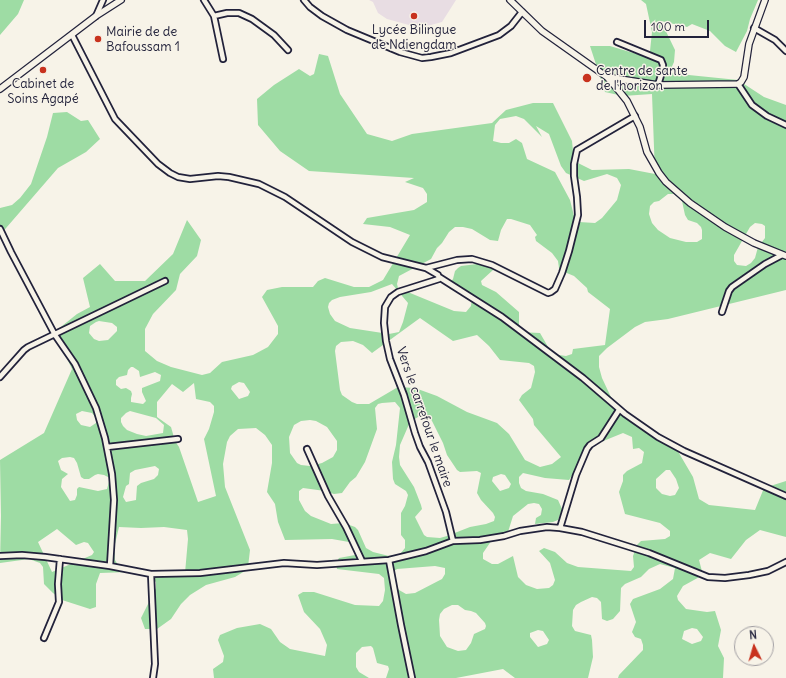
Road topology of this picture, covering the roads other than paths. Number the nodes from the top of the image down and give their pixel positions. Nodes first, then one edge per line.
1 (103, 0) edge
2 (121, 0) edge
3 (204, 0) edge
4 (304, 0) edge
5 (510, 0) edge
6 (765, 0) edge
7 (522, 12) junction
8 (96, 16) junction
9 (214, 16) junction
10 (754, 28) junction
11 (72, 35) junction
12 (616, 42) dead end
13 (288, 50) dead end
14 (786, 51) edge
15 (223, 59) dead end
16 (607, 77) junction
17 (738, 84) junction
18 (658, 85) junction
19 (1, 88) edge
20 (635, 116) junction
21 (786, 125) edge
22 (0, 229) edge
23 (784, 256) edge
24 (426, 268) junction
25 (439, 277) junction
26 (165, 281) dead end
27 (722, 312) dead end
28 (55, 334) junction
29 (0, 377) edge
30 (619, 410) junction
31 (178, 439) dead end
32 (107, 447) junction
33 (307, 449) dead end
34 (786, 496) edge
35 (560, 528) junction
36 (453, 541) junction
37 (0, 556) edge
38 (60, 559) junction
39 (389, 560) junction
40 (362, 562) junction
41 (786, 562) edge
42 (110, 566) junction
43 (151, 574) junction
44 (44, 638) dead end
45 (155, 677) edge
46 (412, 678) edge

1 - 8 street
2 - 8 street
3 - 9 street
4 - 7 street
5 - 7 street
6 - 10 street
7 - 16 street
8 - 11 street
9 - 13 street
9 - 15 street
10 - 14 street
10 - 17 street
11 - 19 street
11 - 24 street
12 - 18 street
16 - 18 street
16 - 20 street
17 - 18 street
17 - 21 street
20 - 23 street
20 - 24 street
22 - 28 street
23 - 27 street
24 - 25 street
25 - 30 street
25 - 36 street, Vers le carrefour le maire
26 - 28 street
28 - 29 street
28 - 32 street
30 - 34 street
30 - 35 street
31 - 32 street
32 - 42 street
33 - 40 street
35 - 36 street
35 - 41 street
36 - 39 street
37 - 38 street
38 - 42 street
38 - 44 street
39 - 40 street
39 - 46 street
40 - 43 street
42 - 43 street
43 - 45 street

